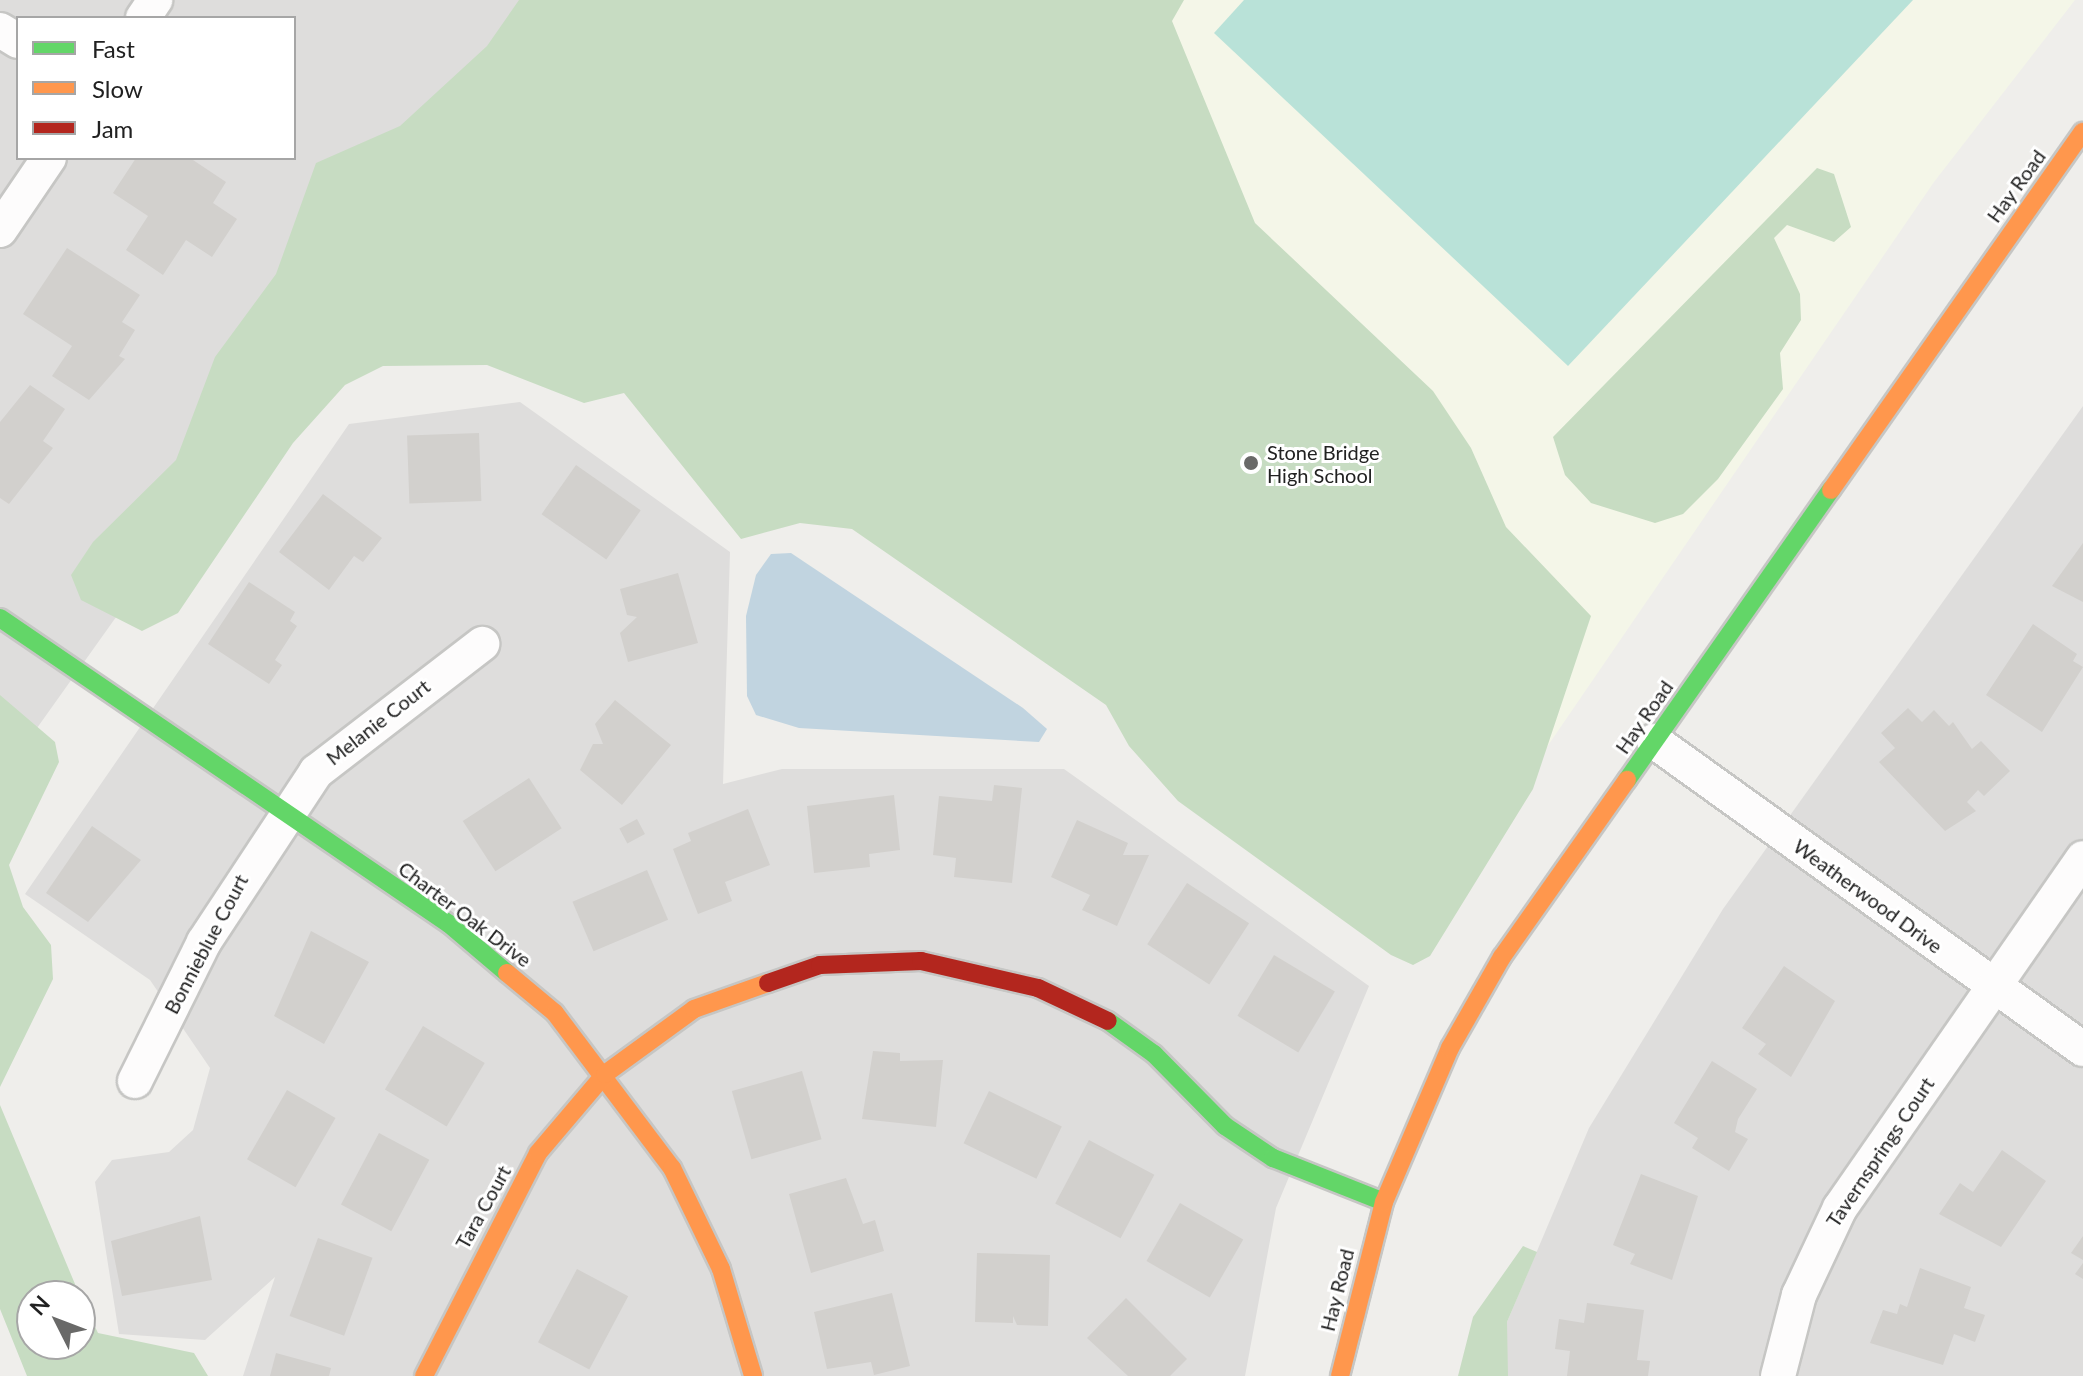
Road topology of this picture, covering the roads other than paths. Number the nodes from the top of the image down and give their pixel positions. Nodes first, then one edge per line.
1 (2083, 132) edge
2 (48, 160) edge
3 (0, 230) edge
4 (0, 618) edge
5 (482, 644) dead end
6 (1654, 741) junction
7 (284, 812) junction
8 (2083, 858) edge
9 (1993, 986) junction
10 (2083, 1049) edge
11 (605, 1074) junction
12 (135, 1081) dead end
13 (1384, 1202) junction
14 (424, 1376) edge
15 (753, 1376) edge
16 (1340, 1376) edge
17 (1778, 1376) edge

1 - 6 street, Hay Road
2 - 3 street
4 - 7 street, Charter Oak Drive
5 - 7 street, Melanie Court
6 - 9 street, Weatherwood Drive
6 - 13 street, Hay Road
7 - 11 street, Charter Oak Drive
7 - 12 street, Bonnieblue Court
8 - 9 street, Tavernsprings Court
9 - 10 street, Weatherwood Drive
9 - 17 street, Tavernsprings Court
11 - 13 street, Tara Court
11 - 14 street, Tara Court
11 - 15 street, Charter Oak Drive
13 - 16 street, Hay Road

